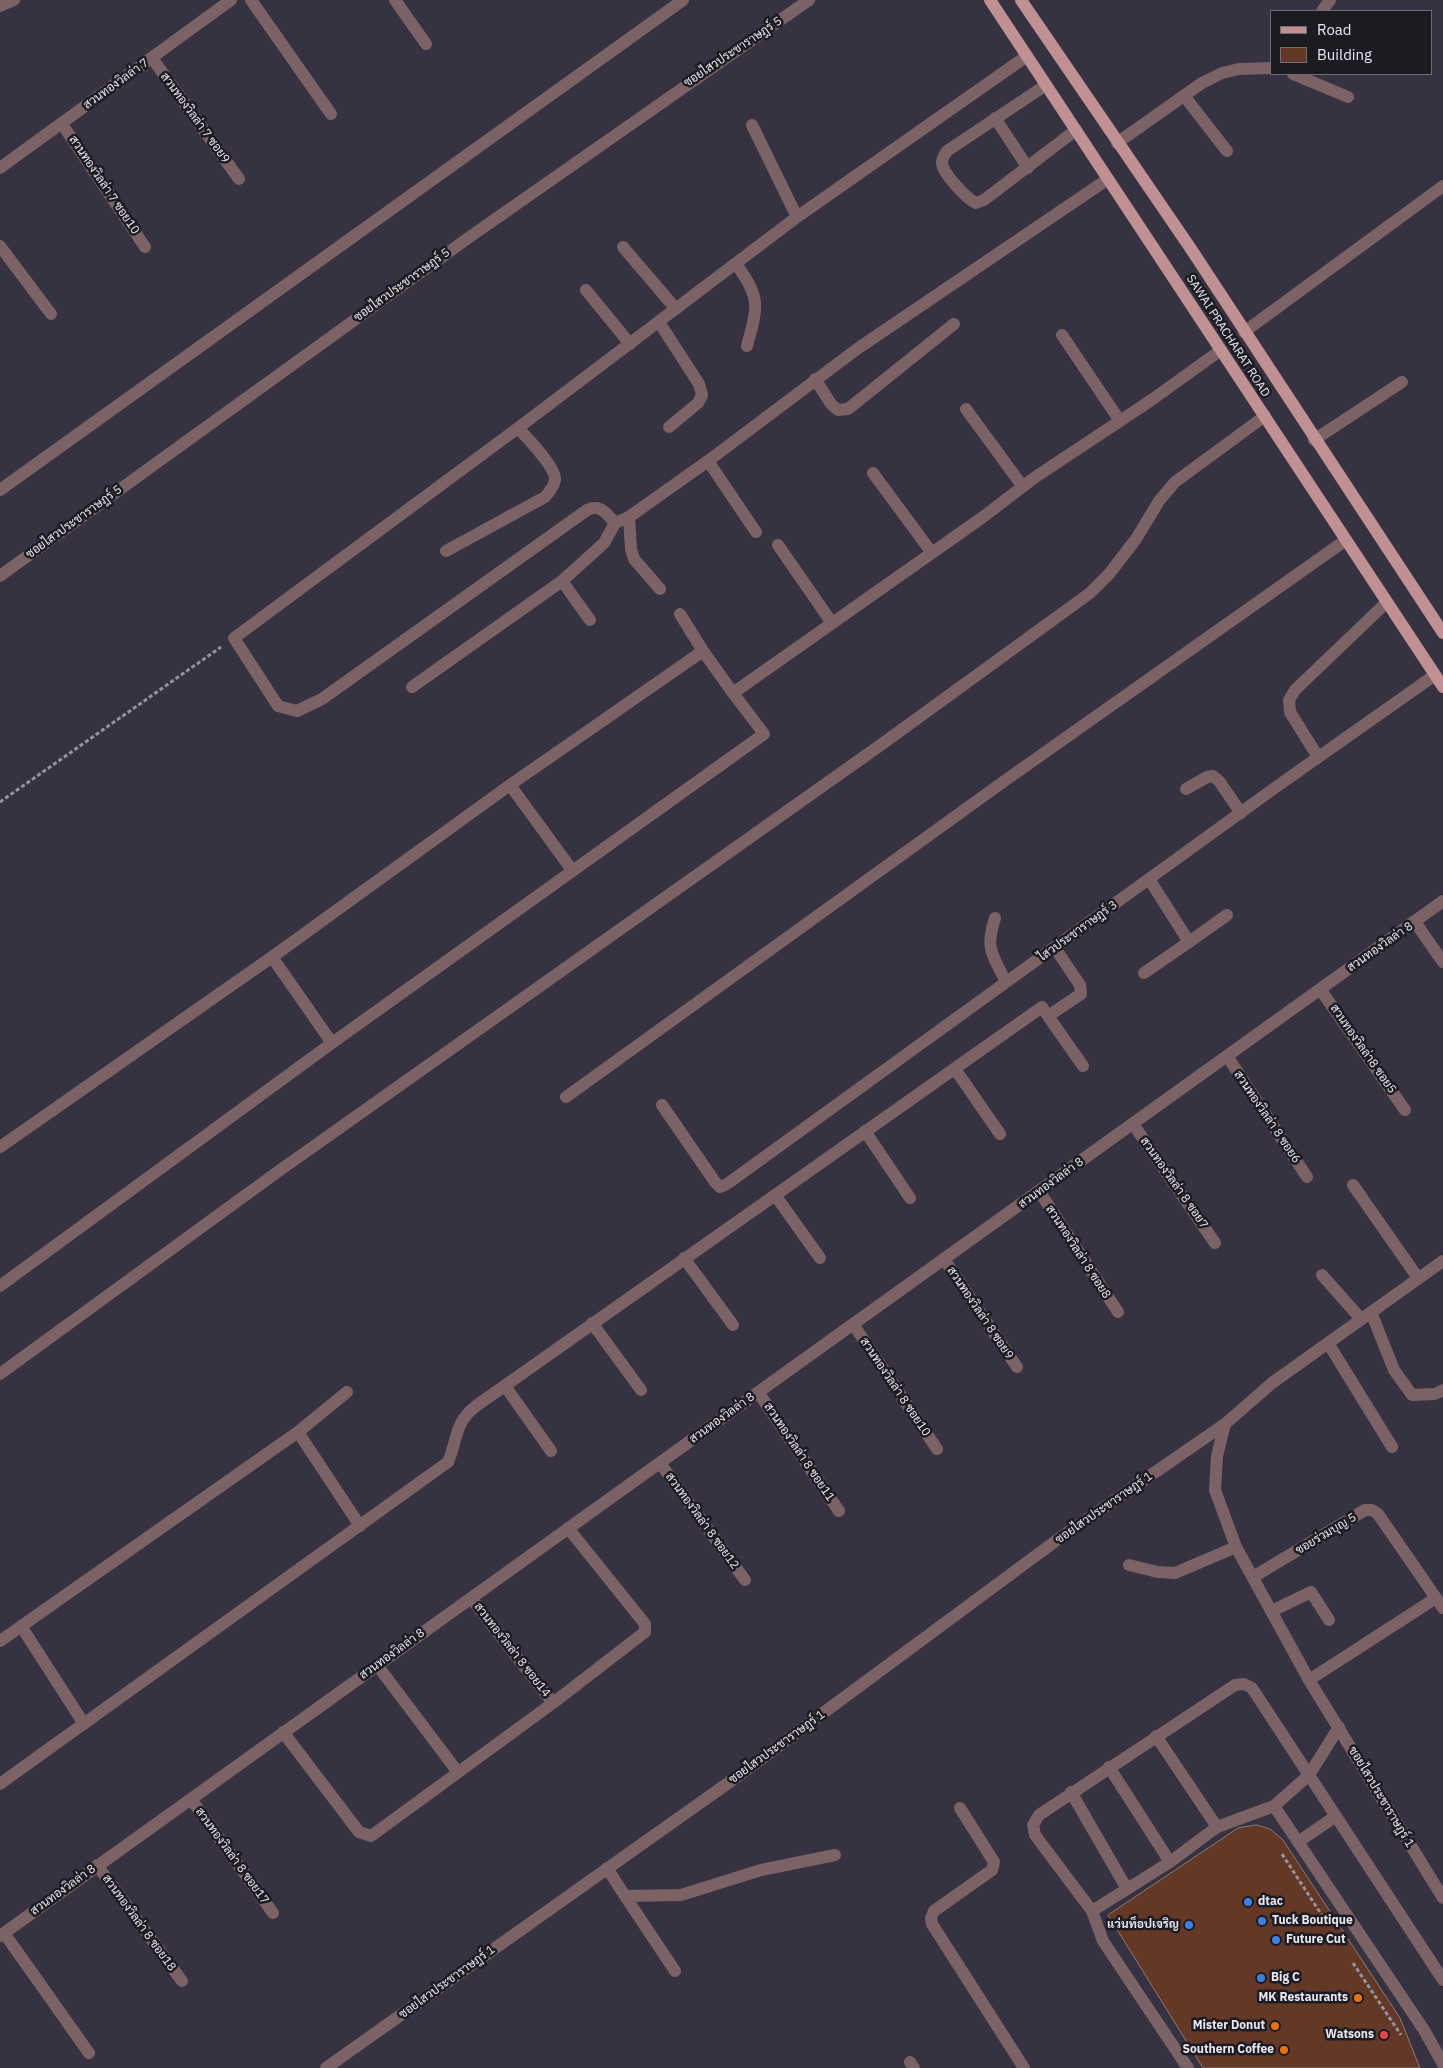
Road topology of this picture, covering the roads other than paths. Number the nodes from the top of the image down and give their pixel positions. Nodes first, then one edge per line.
1 (14, 0) edge
2 (231, 0) edge
3 (251, 0) edge
4 (395, 0) edge
5 (682, 0) edge
6 (809, 0) edge
7 (990, 0) edge
8 (1021, 0) edge
9 (0, 5) edge
10 (426, 44) dead end
11 (1027, 56) junction
12 (152, 58) junction
13 (1270, 68) edge
14 (1295, 75) edge
15 (1046, 85) junction
16 (1185, 97) junction
17 (1348, 97) dead end
18 (331, 114) dead end
19 (995, 118) junction
20 (62, 124) junction
21 (752, 125) dead end
22 (1076, 130) junction
23 (1117, 143) junction
24 (1227, 151) dead end
25 (0, 168) edge
26 (1028, 168) junction
27 (239, 179) dead end
28 (1108, 179) junction
29 (1443, 186) edge
30 (797, 217) junction
31 (0, 246) edge
32 (146, 247) dead end
33 (623, 247) dead end
34 (736, 264) junction
35 (586, 290) dead end
36 (676, 310) junction
37 (51, 314) dead end
38 (659, 322) junction
39 (954, 324) dead end
40 (1244, 332) junction
41 (1062, 335) dead end
42 (630, 344) junction
43 (747, 346) dead end
44 (1221, 350) junction
45 (815, 379) junction
46 (1402, 382) dead end
47 (966, 409) dead end
48 (1265, 416) junction
49 (1120, 421) junction
50 (669, 427) dead end
51 (518, 428) junction
52 (1314, 440) junction
53 (708, 461) junction
54 (873, 473) dead end
55 (1022, 487) junction
56 (0, 490) edge
57 (629, 517) junction
58 (615, 523) junction
59 (756, 532) dead end
60 (1346, 540) junction
61 (778, 545) dead end
62 (446, 551) dead end
63 (932, 553) junction
64 (0, 576) edge
65 (562, 581) junction
66 (660, 589) dead end
67 (1387, 602) junction
68 (680, 614) dead end
69 (590, 620) dead end
70 (832, 623) junction
71 (1443, 633) edge
72 (703, 651) junction
73 (1435, 675) junction
74 (412, 687) dead end
75 (1443, 687) edge
76 (733, 693) junction
77 (1318, 757) junction
78 (510, 785) junction
79 (1186, 789) dead end
80 (1241, 813) junction
81 (572, 870) junction
82 (1149, 880) junction
83 (1443, 901) edge
84 (1227, 915) dead end
85 (995, 918) dead end
86 (1415, 922) junction
87 (1189, 942) junction
88 (1055, 948) junction
89 (272, 958) junction
90 (1443, 962) edge
91 (1144, 973) dead end
92 (1006, 982) junction
93 (1320, 989) junction
94 (1048, 1016) junction
95 (332, 1043) junction
96 (1227, 1056) junction
97 (1083, 1066) dead end
98 (955, 1069) junction
99 (566, 1097) dead end
100 (662, 1105) dead end
101 (1406, 1110) dead end
102 (1132, 1124) junction
103 (865, 1131) junction
104 (1000, 1134) dead end
105 (0, 1148) edge
106 (1307, 1177) dead end
107 (1353, 1185) dead end
108 (1039, 1191) junction
109 (775, 1195) junction
110 (910, 1198) dead end
111 (1215, 1244) dead end
112 (684, 1258) junction
113 (820, 1258) dead end
114 (944, 1259) junction
115 (1443, 1261) edge
116 (1322, 1275) dead end
117 (1418, 1278) junction
118 (0, 1286) edge
119 (1118, 1312) dead end
120 (1366, 1315) junction
121 (592, 1323) junction
122 (853, 1324) junction
123 (733, 1325) dead end
124 (1328, 1343) junction
125 (1017, 1367) dead end
126 (0, 1374) edge
127 (505, 1386) junction
128 (641, 1390) dead end
129 (1443, 1390) edge
130 (347, 1392) dead end
131 (758, 1392) junction
132 (1226, 1424) junction
133 (298, 1432) junction
134 (1392, 1447) dead end
135 (936, 1449) dead end
136 (551, 1451) dead end
137 (660, 1463) junction
138 (839, 1511) dead end
139 (360, 1526) junction
140 (568, 1528) junction
141 (1236, 1547) junction
142 (1129, 1565) dead end
143 (1253, 1577) junction
144 (745, 1580) dead end
145 (472, 1598) junction
146 (1439, 1603) edge
147 (1272, 1612) junction
148 (1329, 1620) dead end
149 (21, 1626) junction
150 (0, 1641) edge
151 (377, 1665) junction
152 (1309, 1680) junction
153 (553, 1703) junction
154 (84, 1724) junction
155 (1338, 1727) junction
156 (283, 1732) junction
157 (1156, 1736) junction
158 (1109, 1767) junction
159 (457, 1771) junction
160 (1309, 1774) junction
161 (0, 1784) edge
162 (1072, 1792) junction
163 (191, 1798) junction
164 (1274, 1806) junction
165 (960, 1808) dead end
166 (1336, 1816) junction
167 (1217, 1827) junction
168 (1298, 1842) junction
169 (835, 1855) dead end
170 (1170, 1862) junction
171 (97, 1865) junction
172 (607, 1868) junction
173 (1127, 1889) junction
174 (625, 1896) junction
175 (1443, 1898) edge
176 (1092, 1911) junction
177 (273, 1913) dead end
178 (2, 1934) edge
179 (675, 1972) dead end
180 (1443, 1980) edge
181 (182, 1981) dead end
182 (90, 2053) dead end
183 (1443, 2064) edge
184 (326, 2068) edge
185 (1024, 2068) edge
186 (1188, 2068) edge

1 - 9 street
2 - 12 street, สวนทองวิลล่า 7
3 - 18 street
4 - 10 street
5 - 56 street
6 - 64 street, ซอยไสวประชาราษฎร์ 5
7 - 11 main road, SAWAI PRACHARAT ROAD
8 - 23 main road, SAWAI PRACHARAT ROAD
11 - 15 main road, SAWAI PRACHARAT ROAD
11 - 30 street
12 - 20 street, สวนทองวิลล่า 7
12 - 27 street, สวนทองวิลล่า 7 ซอย9
13 - 16 street
14 - 17 street
15 - 19 street
15 - 22 main road, SAWAI PRACHARAT ROAD
16 - 23 street
16 - 24 street
19 - 26 street
19 - 26 street
20 - 25 street, สวนทองวิลล่า 7
20 - 32 street, สวนทองวิลล่า 7 ซอย10
21 - 30 street
22 - 26 street
22 - 28 main road, SAWAI PRACHARAT ROAD
23 - 40 main road, SAWAI PRACHARAT ROAD
28 - 44 main road, SAWAI PRACHARAT ROAD
28 - 45 street
29 - 40 street
30 - 34 street
31 - 37 street
33 - 36 street
34 - 36 street
34 - 43 street
35 - 42 street
36 - 38 street
38 - 42 street
38 - 50 street
39 - 45 street
40 - 52 main road, SAWAI PRACHARAT ROAD
41 - 49 street
42 - 51 street
44 - 48 main road, SAWAI PRACHARAT ROAD
44 - 49 street
45 - 53 street
46 - 52 street
47 - 55 street
48 - 60 main road, SAWAI PRACHARAT ROAD
48 - 126 street
49 - 55 street
51 - 58 street
51 - 62 street
52 - 71 main road, SAWAI PRACHARAT ROAD
53 - 57 street
53 - 59 street
54 - 63 street
55 - 63 street
57 - 58 street
57 - 66 street
58 - 65 street
60 - 67 main road, SAWAI PRACHARAT ROAD
60 - 99 street
61 - 70 street
63 - 70 street
65 - 69 street
65 - 74 street
67 - 73 main road, SAWAI PRACHARAT ROAD
67 - 77 street
68 - 72 street
70 - 76 street
72 - 76 street
72 - 78 street
73 - 75 main road, SAWAI PRACHARAT ROAD
73 - 77 street, ไสวประชาราษฎร์ 3
76 - 81 street
77 - 80 street, ไสวประชาราษฎร์ 3
78 - 81 street
78 - 89 street
79 - 80 street
80 - 82 street, ไสวประชาราษฎร์ 3
81 - 95 street
82 - 87 street
82 - 88 street, ไสวประชาราษฎร์ 3
83 - 86 street, สวนทองวิลล่า 8
84 - 87 street
85 - 92 street
86 - 90 street
86 - 93 street, สวนทองวิลล่า 8
87 - 91 street
88 - 92 street, ไสวประชาราษฎร์ 3
88 - 94 street
89 - 95 street
89 - 105 street
92 - 100 street, ไสวประชาราษฎร์ 3
93 - 96 street, สวนทองวิลล่า 8
93 - 101 street, สวนทองวิลล่า8 ซอย5
94 - 97 street
94 - 98 street
95 - 118 street
96 - 102 street, สวนทองวิลล่า 8
96 - 106 street, สวนทองวิลล่า 8 ซอย6
98 - 103 street
98 - 104 street
102 - 108 street, สวนทองวิลล่า 8
102 - 111 street, สวนทองวิลล่า 8 ซอย7
103 - 109 street
103 - 110 street
107 - 117 street
108 - 114 street, สวนทองวิลล่า 8
108 - 119 street, สวนทองวิลล่า 8 ซอย8
109 - 112 street
109 - 113 street
112 - 121 street
112 - 123 street
114 - 122 street, สวนทองวิลล่า 8
114 - 125 street, สวนทองวิลล่า 8 ซอย9
115 - 117 street, ซอยไสวประชาราษฎร์ 1
116 - 120 street
117 - 120 street, ซอยไสวประชาราษฎร์ 1
120 - 124 street, ซอยไสวประชาราษฎร์ 1
120 - 129 street
121 - 127 street
121 - 128 street
122 - 131 street, สวนทองวิลล่า 8
122 - 135 street, สวนทองวิลล่า 8 ซอย10
124 - 132 street, ซอยไสวประชาราษฎร์ 1
124 - 134 street
127 - 136 street
127 - 139 street
130 - 133 street
131 - 137 street, สวนทองวิลล่า 8
131 - 138 street, สวนทองวิลล่า 8 ซอย11
132 - 141 street, ซอยไสวประชาราษฎร์ 1
132 - 172 street, ซอยไสวประชาราษฎร์ 1
133 - 139 street
133 - 149 street
137 - 140 street, สวนทองวิลล่า 8
137 - 144 street, สวนทองวิลล่า 8 ซอย12
139 - 154 street
140 - 145 street, สวนทองวิลล่า 8
140 - 153 street
141 - 142 street
141 - 143 street, ซอยไสวประชาราษฎร์ 1
143 - 146 street, ซอยร่วมบุญ 5
143 - 147 street, ซอยไสวประชาราษฎร์ 1
145 - 151 street, สวนทองวิลล่า 8
145 - 153 street, สวนทองวิลล่า 8 ซอย14
146 - 152 street
147 - 148 street
147 - 152 street, ซอยไสวประชาราษฎร์ 1
149 - 150 street
149 - 154 street
151 - 156 street, สวนทองวิลล่า 8
151 - 159 street
152 - 155 street, ซอยไสวประชาราษฎร์ 1
153 - 159 street
154 - 161 street
155 - 160 street
155 - 175 street, ซอยไสวประชาราษฎร์ 1
156 - 159 street
156 - 163 street, สวนทองวิลล่า 8
157 - 158 street
157 - 160 street
157 - 167 street
158 - 162 street
158 - 170 street
160 - 164 street
160 - 166 street
162 - 173 street
162 - 176 street
163 - 171 street, สวนทองวิลล่า 8
163 - 177 street, สวนทองวิลล่า 8 ซอย17
164 - 167 street
164 - 168 street
165 - 185 street
166 - 168 street
166 - 180 street
167 - 170 street
168 - 183 street
169 - 174 street
170 - 173 street
171 - 178 street, สวนทองวิลล่า 8
171 - 181 street, สวนทองวิลล่า 8 ซอย18
172 - 174 street
172 - 184 street, ซอยไสวประชาราษฎร์ 1
173 - 176 street
174 - 179 street
176 - 186 street
178 - 182 street

